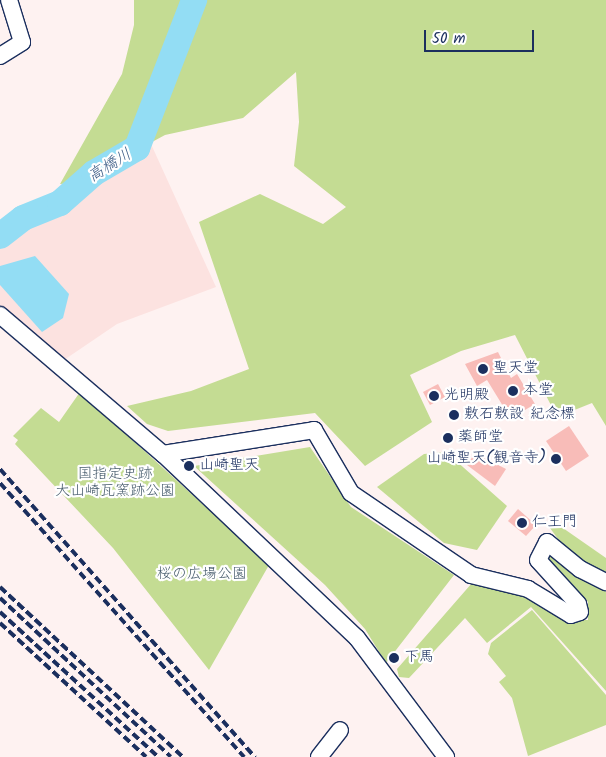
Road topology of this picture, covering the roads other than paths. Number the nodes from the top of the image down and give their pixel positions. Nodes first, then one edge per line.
1 (9, 0) edge
2 (0, 56) edge
3 (0, 315) edge
4 (163, 454) junction
5 (606, 582) edge
6 (340, 730) dead end
7 (319, 757) edge
8 (446, 757) edge

1 - 2 street
3 - 4 street
4 - 5 street
4 - 8 street
6 - 7 street

